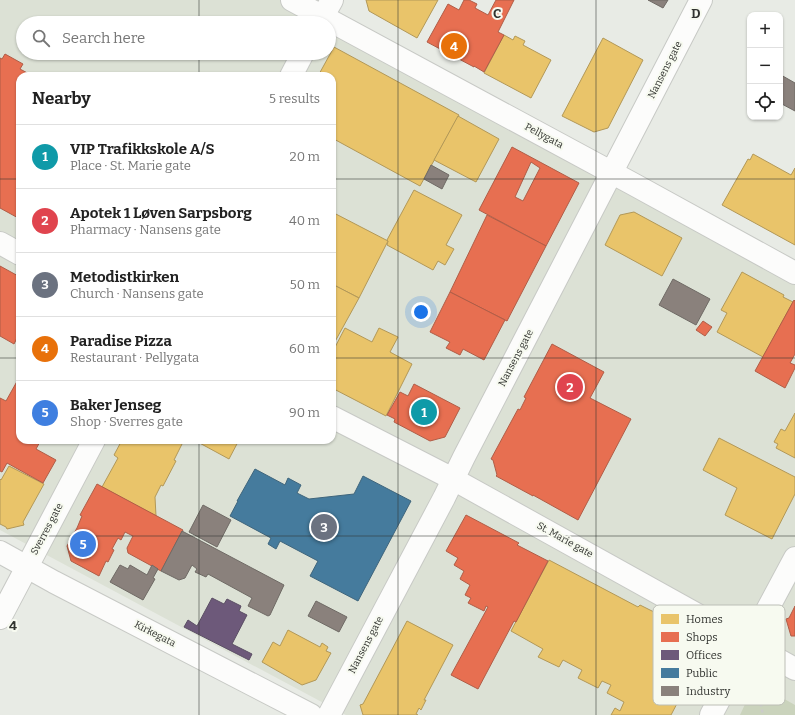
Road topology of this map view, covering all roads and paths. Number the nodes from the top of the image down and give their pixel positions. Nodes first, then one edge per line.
1 (292, 0) edge
2 (701, 0) edge
3 (324, 13) edge
4 (336, 20) edge
5 (299, 60) edge
6 (292, 72) edge
7 (612, 173) junction
8 (0, 243) edge
9 (16, 252) edge
10 (795, 273) edge
11 (336, 420) edge
12 (92, 444) edge
13 (453, 479) junction
14 (0, 552) edge
15 (795, 558) edge
16 (27, 567) junction
17 (681, 605) edge
18 (770, 605) edge
19 (0, 618) edge
20 (785, 663) edge
21 (795, 669) edge
22 (716, 705) edge
23 (761, 705) edge
24 (311, 715) edge
25 (329, 715) edge
26 (711, 715) edge
27 (763, 715) edge

1 - 3 street, Pellygata
2 - 7 street, Nansens gate
4 - 7 street, Pellygata
5 - 6 street
7 - 10 street, Pellygata
7 - 13 street, Nansens gate
8 - 9 street
11 - 13 street, St. Marie gate
12 - 16 street, Sverres gate
13 - 17 street, St. Marie gate
13 - 25 street, Nansens gate
14 - 16 street, Kirkegata
15 - 18 street
16 - 19 street, Sverres gate
16 - 24 street, Kirkegata
20 - 21 street, St. Marie gate
22 - 26 street
23 - 27 path

